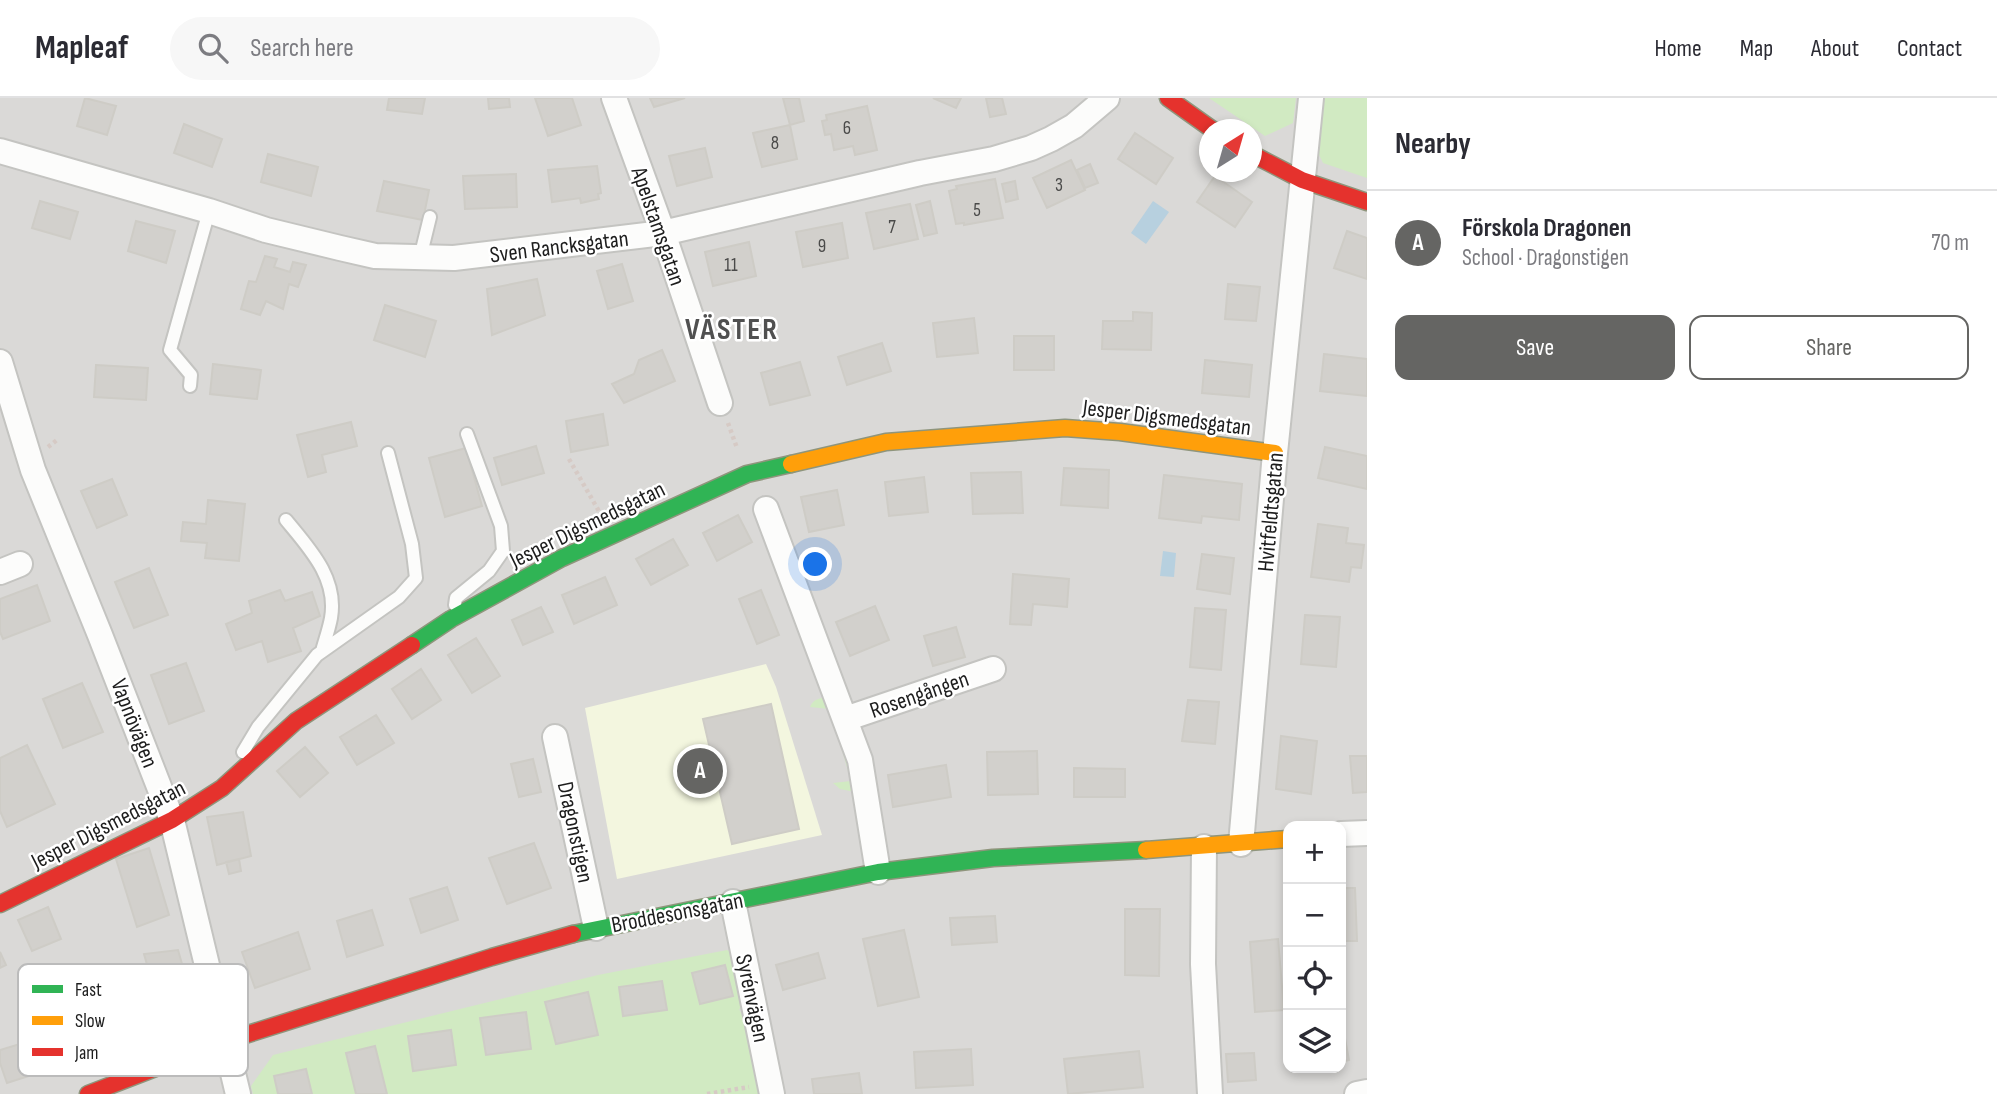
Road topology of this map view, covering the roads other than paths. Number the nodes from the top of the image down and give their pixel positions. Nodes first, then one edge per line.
1 (614, 98) edge
2 (1107, 98) edge
3 (1168, 98) edge
4 (1311, 98) edge
5 (1199, 120) edge
6 (0, 151) edge
7 (1262, 160) edge
8 (1303, 180) junction
9 (1367, 202) edge
10 (209, 211) junction
11 (430, 217) dead end
12 (663, 233) junction
13 (420, 258) junction
14 (0, 362) edge
15 (190, 386) dead end
16 (720, 403) road end
17 (467, 434) dead end
18 (388, 453) dead end
19 (1275, 453) junction
20 (766, 509) dead end
21 (286, 520) dead end
22 (451, 619) junction
23 (322, 651) junction
24 (993, 669) dead end
25 (845, 719) junction
26 (555, 737) dead end
27 (222, 788) junction
28 (172, 820) junction
29 (1367, 833) edge
30 (1346, 834) edge
31 (1283, 840) edge
32 (1241, 844) junction
33 (1204, 847) junction
34 (878, 872) junction
35 (733, 902) junction
36 (0, 904) edge
37 (596, 928) junction
38 (207, 964) edge
39 (248, 1034) edge
40 (135, 1076) edge
41 (234, 1076) edge
42 (772, 1089) edge
43 (1367, 1092) edge
44 (88, 1094) edge
45 (238, 1094) edge
46 (1210, 1094) edge
47 (1357, 1094) edge

1 - 12 street, Apelstamsgatan
2 - 12 street, Sven Rancksgatan
3 - 5 street
4 - 8 street, Hvitfeldtsgatan
6 - 10 street, Sven Rancksgatan
7 - 8 street
8 - 9 street
8 - 19 street, Hvitfeldtsgatan
10 - 13 street, Sven Rancksgatan
10 - 15 lane
11 - 13 lane
12 - 13 street, Sven Rancksgatan
12 - 16 street, Apelstamsgatan
14 - 28 street, Vapnövägen
17 - 22 lane
18 - 23 lane
19 - 22 street, Jesper Digsmedsgatan
19 - 32 street, Hvitfeldtsgatan
20 - 25 street
21 - 23 lane
22 - 27 street, Jesper Digsmedsgatan
23 - 27 lane
24 - 25 street, Rosengången
25 - 34 street
26 - 37 street, Dragonstigen
27 - 28 street, Jesper Digsmedsgatan
28 - 36 street, Jesper Digsmedsgatan
28 - 38 street, Vapnövägen
29 - 30 street
31 - 32 street, Broddesonsgatan
32 - 33 street, Broddesonsgatan
33 - 34 street, Broddesonsgatan
33 - 46 street
34 - 35 street, Broddesonsgatan
35 - 37 street, Broddesonsgatan
35 - 42 street, Syrénvägen
37 - 39 street, Broddesonsgatan
40 - 44 street, Broddesonsgatan
41 - 45 street, Vapnövägen
43 - 47 street

